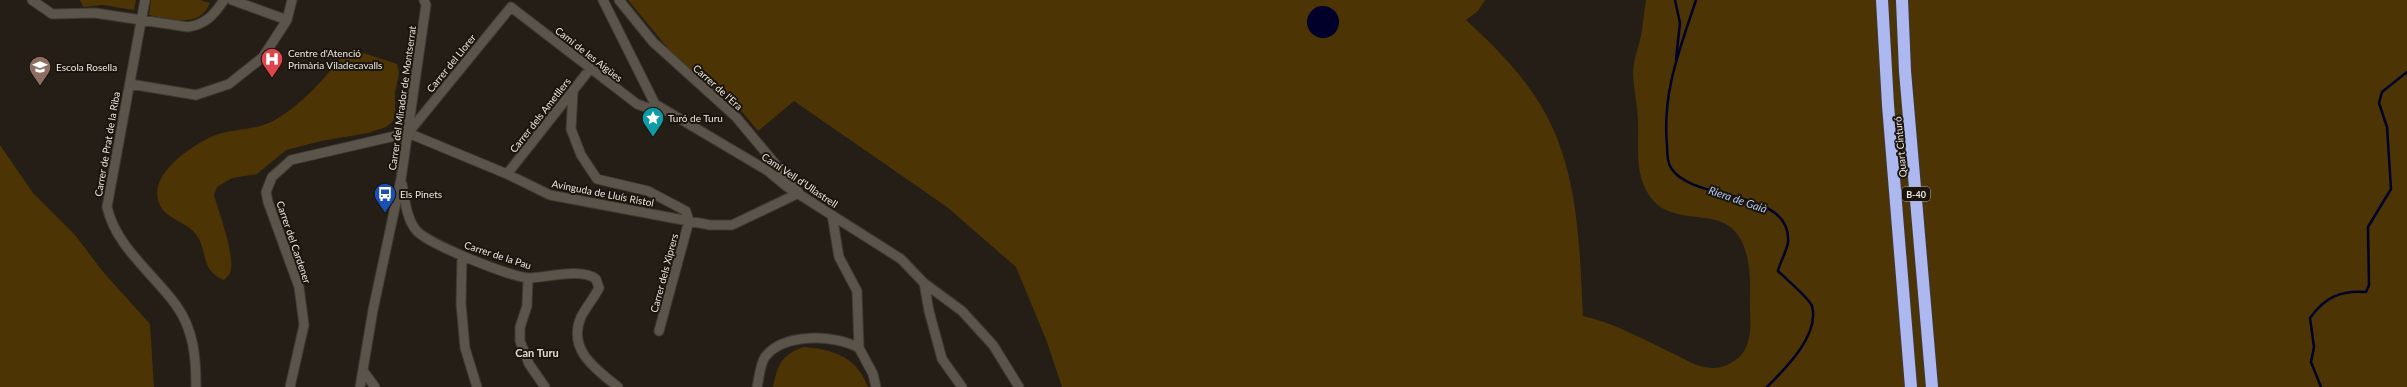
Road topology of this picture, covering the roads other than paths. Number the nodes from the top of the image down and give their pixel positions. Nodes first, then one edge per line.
1 (32, 0) edge
2 (145, 0) edge
3 (224, 0) edge
4 (232, 0) edge
5 (292, 0) edge
6 (424, 0) edge
7 (603, 0) edge
8 (620, 0) edge
9 (1882, 0) edge
10 (1902, 0) edge
11 (511, 7) joint
12 (141, 19) junction
13 (287, 20) junction
14 (590, 69) junction
15 (130, 84) junction
16 (572, 92) junction
17 (655, 104) junction
18 (408, 133) junction
19 (508, 174) junction
20 (401, 179) junction
21 (799, 193) junction
22 (832, 215) junction
23 (690, 221) junction
24 (462, 256) junction
25 (528, 278) junction
26 (924, 283) junction
27 (660, 331) dead end
28 (858, 348) junction
29 (364, 372) junction
30 (196, 387) edge
31 (290, 387) edge
32 (360, 387) edge
33 (375, 387) edge
34 (477, 387) edge
35 (545, 387) edge
36 (618, 387) edge
37 (757, 387) edge
38 (876, 387) edge
39 (962, 387) edge
40 (1019, 387) edge
41 (1911, 387) edge
42 (1932, 387) edge

1 - 12 street
2 - 12 street, Carrer de Prat de la Riba
3 - 12 street
4 - 13 street
5 - 13 street
6 - 18 street, Carrer del Mirador de Montserrat
7 - 17 street
8 - 21 street, Carrer de l'Era
9 - 41 highway, Quart Cinturó / B-40
10 - 42 highway, Quart Cinturó / B-40
11 - 14 street, Camí de les Aigües
11 - 18 street, Carrer del Llorer
12 - 15 street, Carrer de Prat de la Riba
13 - 15 street
14 - 16 street, Carrer dels Ametllers
14 - 17 street, Camí de les Aigües
15 - 30 street, Carrer de Prat de la Riba
16 - 19 street, Carrer dels Ametllers
16 - 23 street
17 - 21 street, Camí Vell d'Ullastrell
18 - 19 street, Avinguda de Lluís Ristol
18 - 20 street, Carrer del Mirador de Montserrat
18 - 31 street, Carrer del Cardener
19 - 23 street, Avinguda de Lluís Ristol
20 - 24 street, Carrer de la Pau
20 - 29 street, Carrer del Mirador de Montserrat
21 - 22 street, Camí Vell d'Ullastrell
21 - 23 street, Avinguda de Lluís Ristol
22 - 26 street, Camí Vell d'Ullastrell
22 - 28 street
23 - 27 street, Carrer dels Xiprers
24 - 25 street, Carrer de la Pau
24 - 34 street
25 - 35 street
25 - 36 street, Carrer de la Pau
26 - 39 street
26 - 40 street, Camí Vell d'Ullastrell
28 - 37 street
28 - 38 street
29 - 32 street, Carrer del Mirador de Montserrat
29 - 33 street

